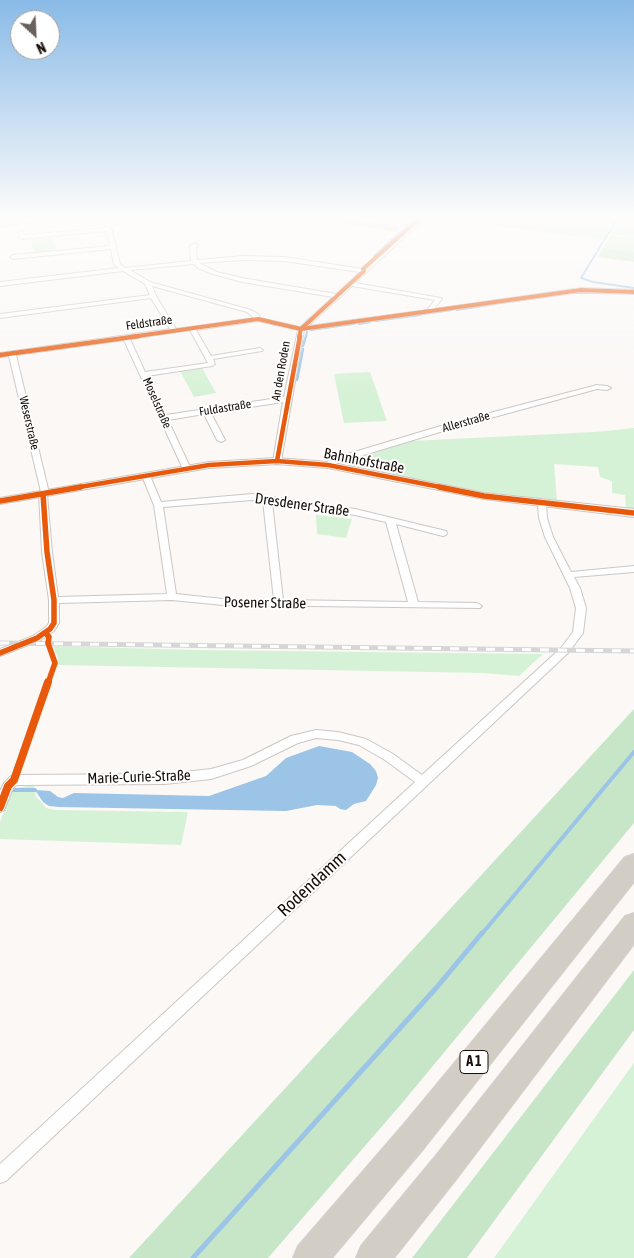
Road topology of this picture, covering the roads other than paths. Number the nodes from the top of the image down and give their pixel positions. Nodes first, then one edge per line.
1 (49, 278) edge
2 (140, 278) edge
3 (232, 278) edge
4 (357, 278) edge
5 (148, 283) junction
6 (0, 284) edge
7 (351, 284) junction
8 (634, 292) edge
9 (154, 296) junction
10 (336, 296) junction
11 (430, 310) junction
12 (0, 316) edge
13 (258, 319) junction
14 (192, 328) junction
15 (301, 329) junction
16 (174, 330) junction
17 (126, 337) junction
18 (260, 350) dead end
19 (12, 353) junction
20 (0, 355) edge
21 (209, 358) junction
22 (144, 374) junction
23 (607, 388) dead end
24 (287, 399) junction
25 (206, 411) junction
26 (164, 418) junction
27 (221, 440) dead end
28 (277, 461) junction
29 (328, 465) junction
30 (187, 469) junction
31 (146, 476) junction
32 (44, 494) junction
33 (267, 499) junction
34 (0, 501) edge
35 (542, 504) junction
36 (158, 505) junction
37 (634, 513) edge
38 (390, 520) junction
39 (443, 533) dead end
40 (634, 569) edge
41 (568, 575) junction
42 (172, 597) junction
43 (54, 600) junction
44 (279, 603) junction
45 (414, 605) junction
46 (477, 606) dead end
47 (0, 653) edge
48 (423, 782) junction
49 (4, 796) edge
50 (634, 864) edge
51 (634, 924) edge
52 (0, 1175) edge
53 (310, 1258) edge
54 (373, 1258) edge

1 - 6 street
2 - 5 street
3 - 10 street
4 - 7 street, An den Roden
5 - 9 street
5 - 13 street
7 - 10 street, An den Roden
7 - 11 street
8 - 11 street
9 - 12 street
9 - 16 street
10 - 15 street, An den Roden
11 - 15 street
13 - 14 street, Feldstraße
13 - 15 street, Feldstraße
14 - 16 street, Feldstraße
14 - 21 street
15 - 24 street, An den Roden
16 - 17 street, Feldstraße
17 - 19 street, Feldstraße
17 - 22 street, Moselstraße
18 - 21 street
19 - 20 street, Feldstraße
19 - 32 street, Weserstraße
21 - 22 street
22 - 26 street, Moselstraße
23 - 29 street, Allerstraße
24 - 25 street, Fuldastraße
24 - 28 street, An den Roden
25 - 26 street, Fuldastraße
25 - 27 street
26 - 30 street, Moselstraße
28 - 29 street, Bahnhofstraße
28 - 30 street, Bahnhofstraße
29 - 35 street, Bahnhofstraße
30 - 31 street, Bahnhofstraße
31 - 32 street, Bahnhofstraße
31 - 36 street
32 - 34 street, Bahnhofstraße
32 - 43 street, Weserstraße
33 - 36 street, Dresdener Straße
33 - 38 street, Dresdener Straße
33 - 44 street
35 - 37 street, Bahnhofstraße
35 - 41 street, Rodendamm
36 - 42 street
38 - 39 street, Dresdener Straße
38 - 45 street
40 - 41 street
41 - 48 street, Rodendamm
42 - 43 street, Posener Straße
42 - 44 street, Posener Straße
43 - 47 street, Weserstraße
44 - 45 street, Posener Straße
45 - 46 street, Posener Straße
48 - 49 street, Marie-Curie-Straße
48 - 52 street, Rodendamm
50 - 53 highway, A 1
51 - 54 highway

